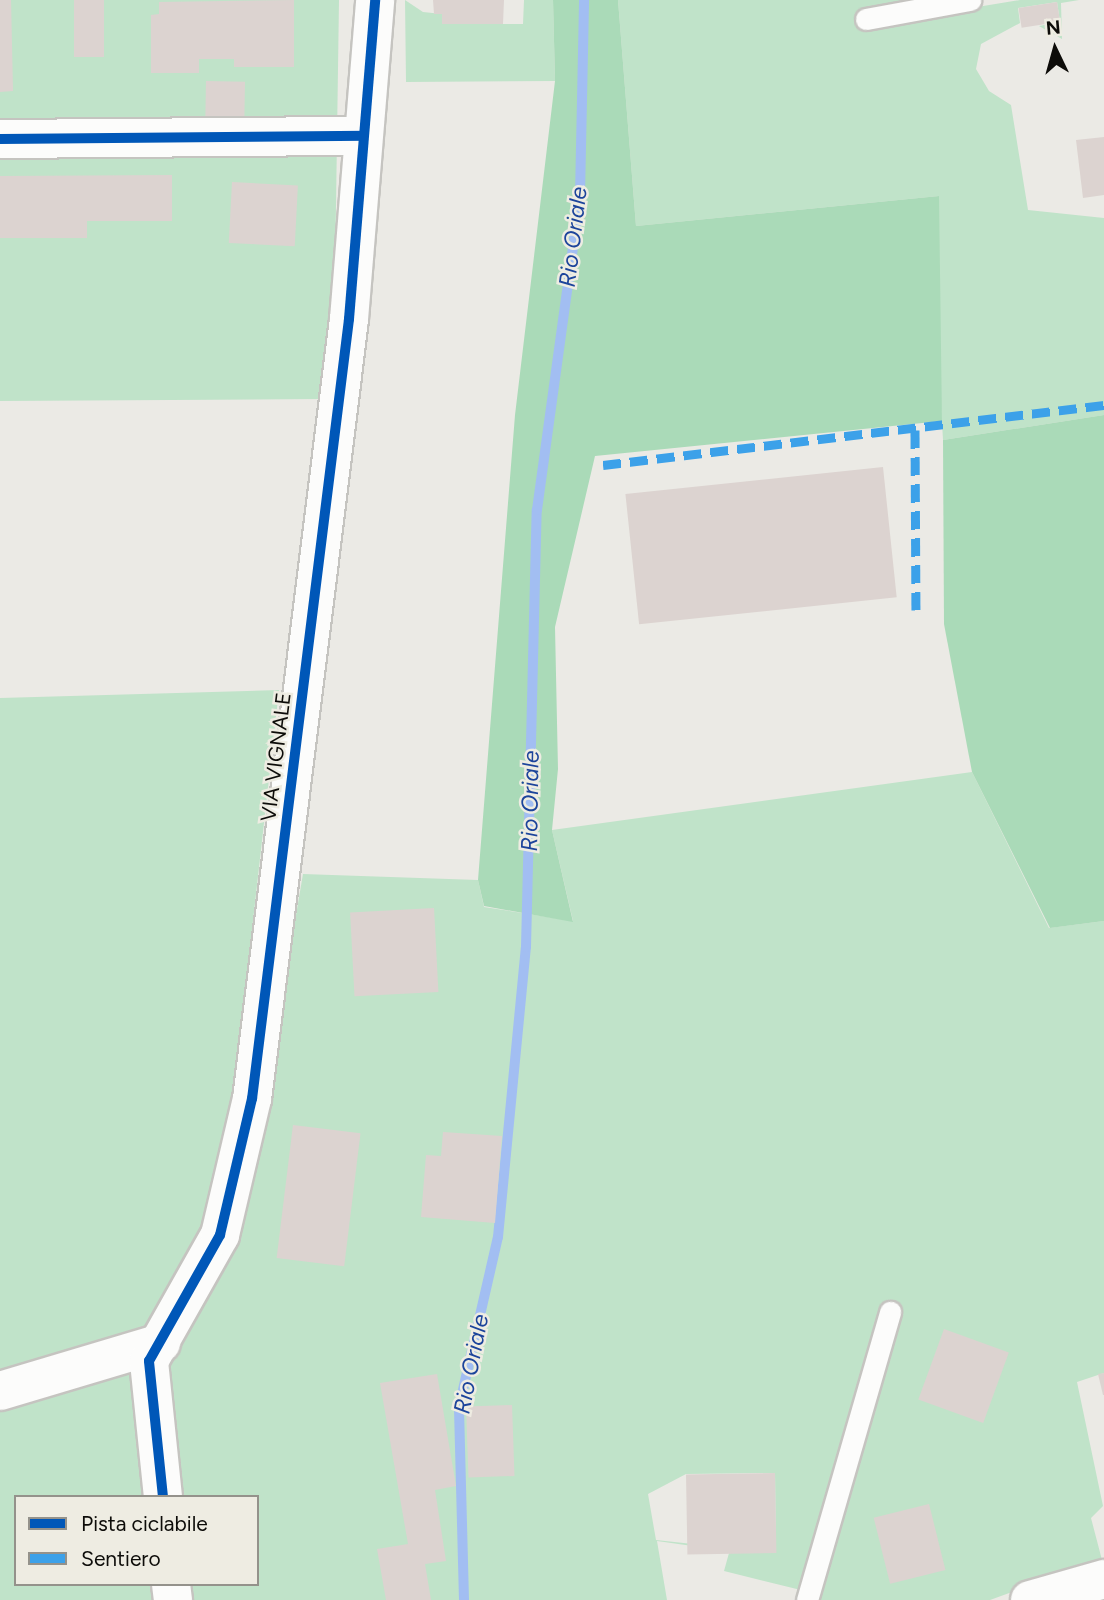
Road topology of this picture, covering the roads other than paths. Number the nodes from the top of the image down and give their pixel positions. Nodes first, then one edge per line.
1 (375, 0) edge
2 (970, 0) edge
3 (866, 19) dead end
4 (362, 136) junction
5 (0, 139) edge
6 (890, 1312) dead end
7 (161, 1343) junction
8 (0, 1391) edge
9 (163, 1495) edge
10 (1104, 1579) edge
11 (807, 1600) edge
12 (1030, 1600) edge

1 - 4 street, VIA VIGNALE
2 - 3 lane
4 - 5 street
4 - 7 street, VIA VIGNALE
6 - 11 lane
7 - 8 street
7 - 9 street, VIA VIGNALE
10 - 12 street

